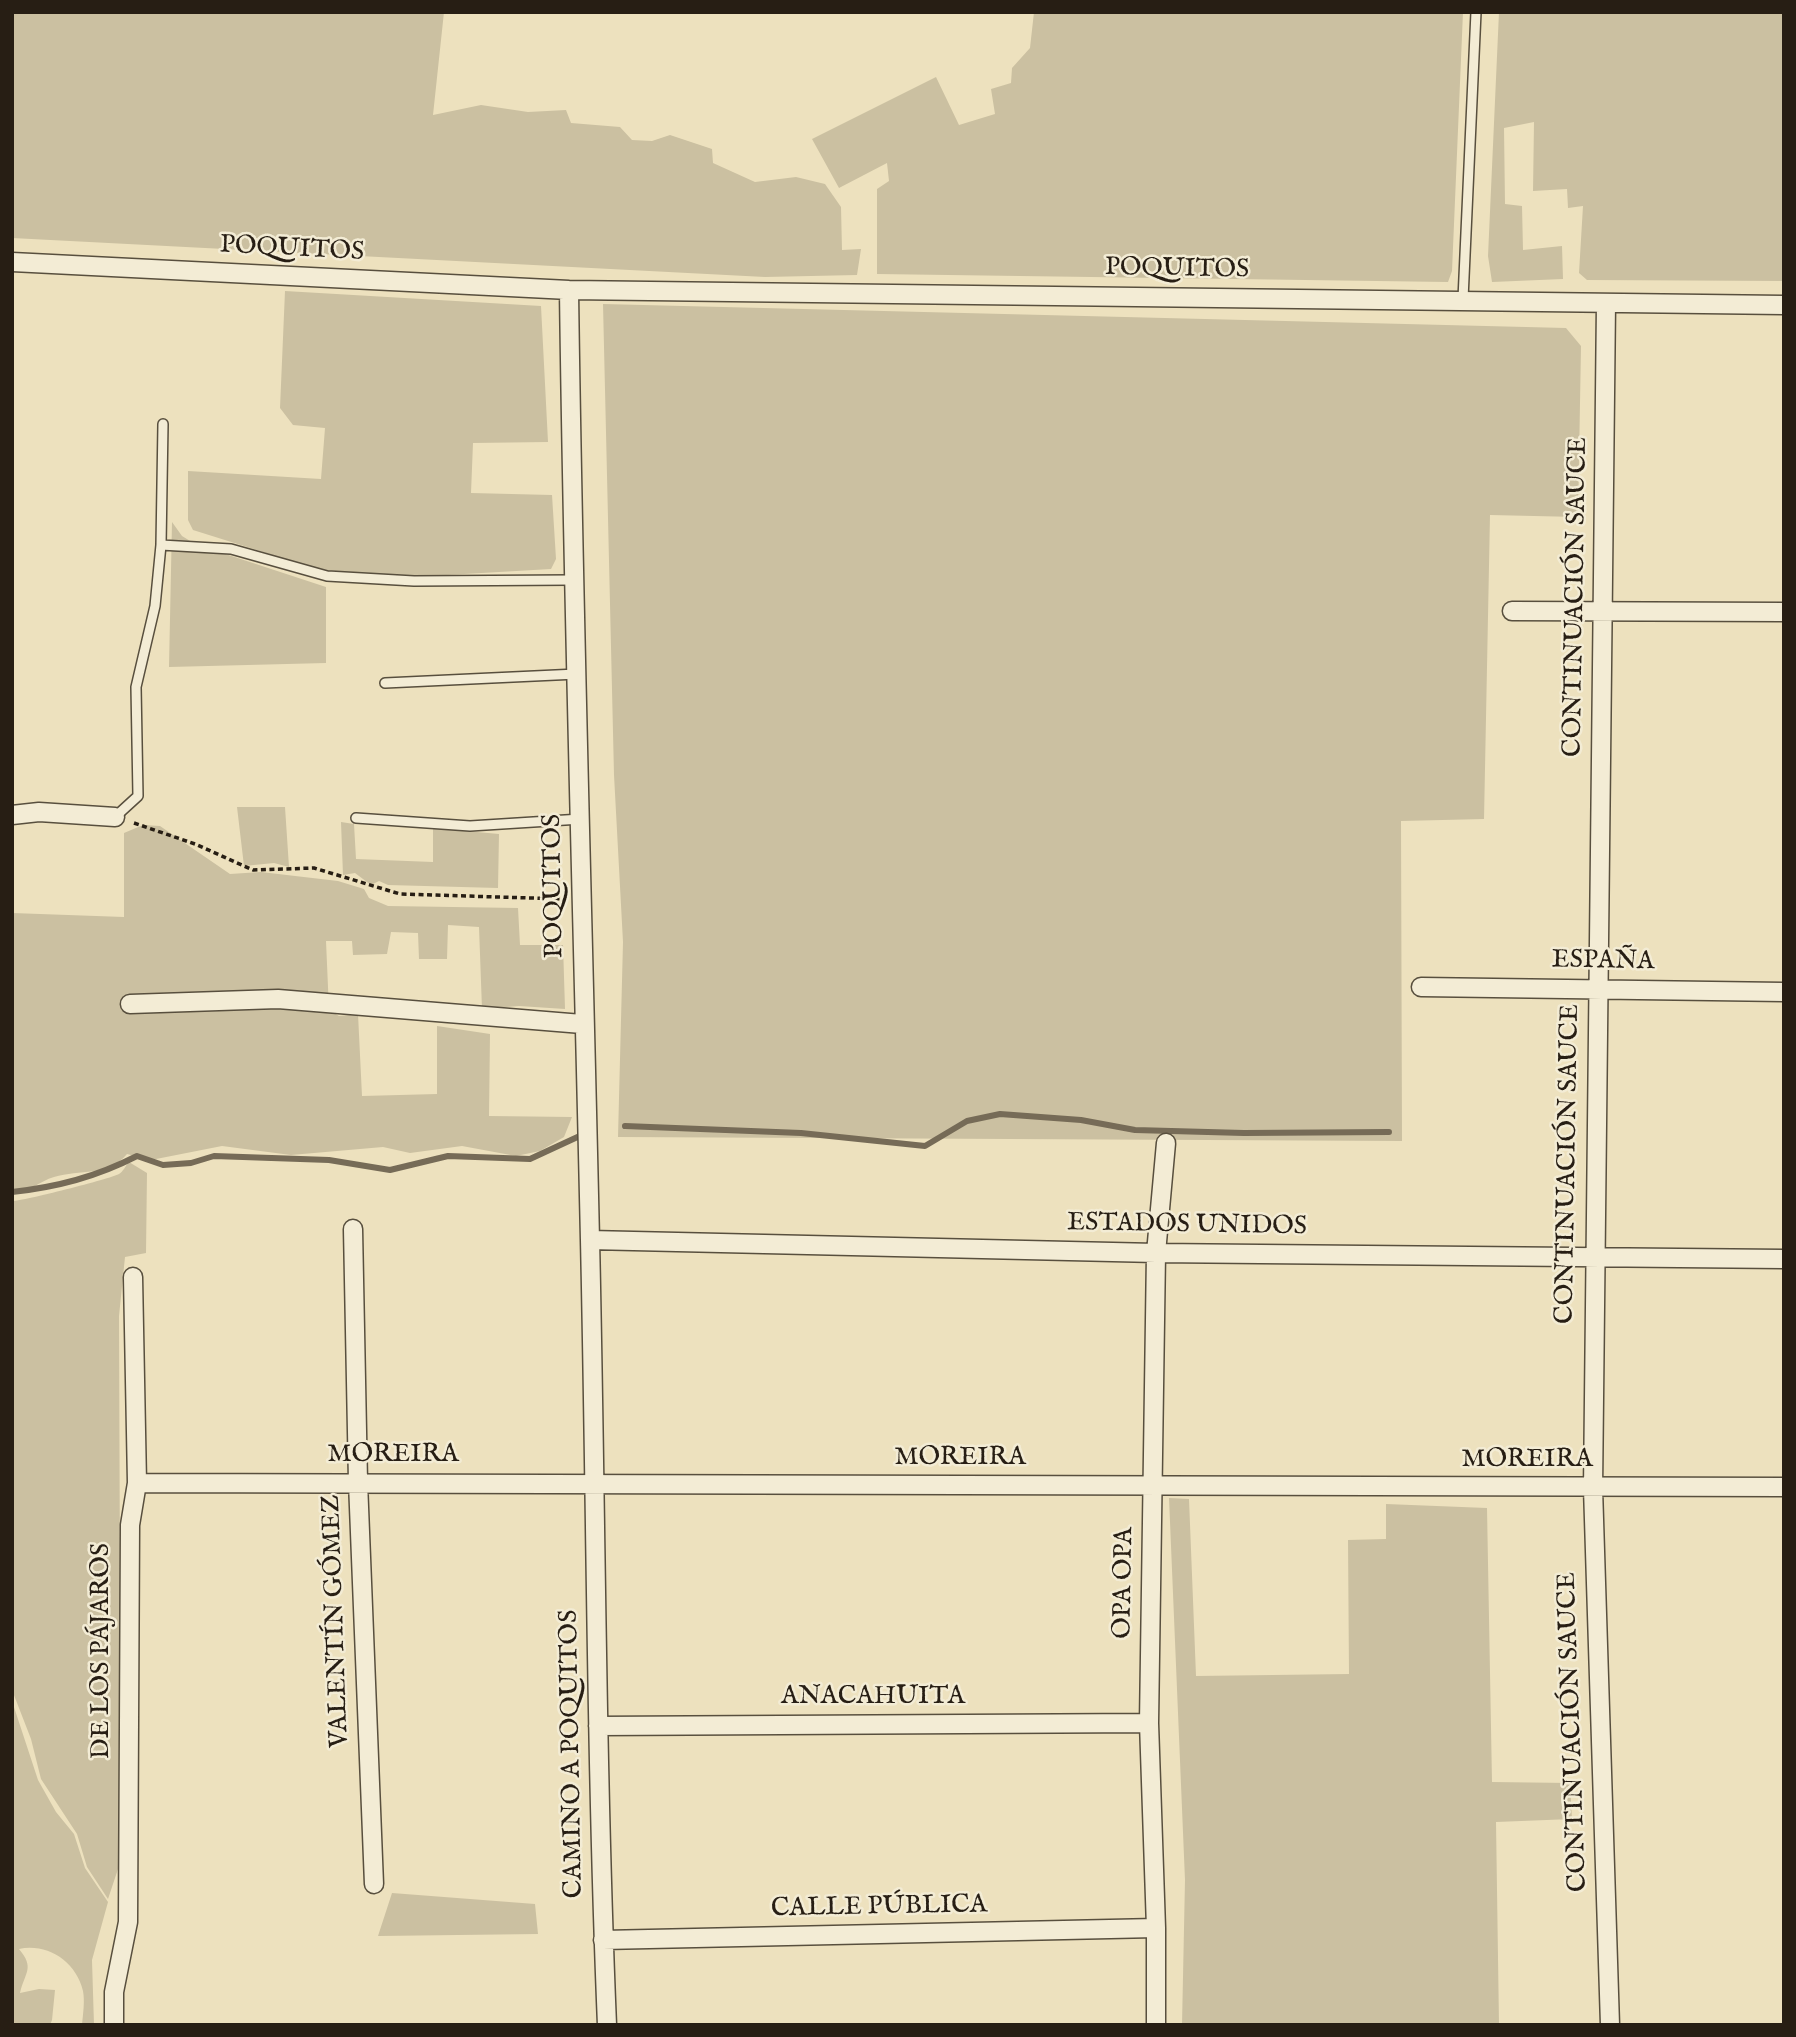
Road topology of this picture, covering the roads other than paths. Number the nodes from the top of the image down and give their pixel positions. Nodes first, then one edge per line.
1 (1476, 12) edge
2 (12, 262) edge
3 (569, 290) junction
4 (1463, 299) junction
5 (1606, 303) junction
6 (1784, 305) edge
7 (163, 424) dead end
8 (161, 545) junction
9 (572, 580) junction
10 (1603, 610) junction
11 (1512, 611) dead end
12 (1784, 612) edge
13 (577, 674) junction
14 (385, 683) dead end
15 (12, 815) edge
16 (115, 817) joint
17 (356, 818) dead end
18 (581, 819) junction
19 (1421, 987) dead end
20 (1598, 988) junction
21 (1784, 992) edge
22 (131, 1004) dead end
23 (582, 1024) junction
24 (1166, 1143) dead end
25 (353, 1229) dead end
26 (590, 1240) junction
27 (1156, 1253) junction
28 (1594, 1256) junction
29 (1784, 1259) edge
30 (133, 1277) dead end
31 (358, 1482) junction
32 (593, 1482) junction
33 (137, 1483) junction
34 (1153, 1486) junction
35 (1784, 1487) edge
36 (1593, 1488) junction
37 (1149, 1723) junction
38 (598, 1726) junction
39 (374, 1884) dead end
40 (1156, 1928) junction
41 (603, 1940) junction
42 (114, 2025) edge
43 (607, 2025) edge
44 (1156, 2025) edge
45 (1610, 2025) edge

1 - 4 lane
2 - 3 street, POQUITOS
3 - 4 street, POQUITOS
3 - 9 street, POQUITOS
4 - 5 street, POQUITOS
5 - 6 street, POQUITOS
5 - 10 street, CONTINUACIÓN SAUCE
7 - 8 lane
8 - 9 lane
8 - 16 lane
9 - 13 street, POQUITOS
10 - 11 street
10 - 12 street
10 - 20 street, CONTINUACIÓN SAUCE
13 - 14 lane
13 - 18 street, POQUITOS
15 - 16 street
17 - 18 lane
18 - 23 street, POQUITOS
19 - 20 street, ESPAÑA
20 - 21 street, ESPAÑA
20 - 28 street, CONTINUACIÓN SAUCE
22 - 23 street
23 - 26 street, POQUITOS
24 - 27 street, OPA OPA
25 - 31 street, VALENTÍN GÓMEZ
26 - 27 street, ESTADOS UNIDOS
26 - 32 street, POQUITOS
27 - 28 street, ESTADOS UNIDOS
27 - 34 street, OPA OPA
28 - 29 street, ESTADOS UNIDOS
28 - 36 street, CONTINUACIÓN SAUCE
30 - 33 street, DE LOS PÁJAROS
31 - 32 street, MOREIRA
31 - 33 street, MOREIRA
31 - 39 street, VALENTÍN GÓMEZ
32 - 34 street, MOREIRA
32 - 38 street, CAMINO A POQUITOS
33 - 42 street, DE LOS PÁJAROS
34 - 36 street, MOREIRA
34 - 37 street, OPA OPA
35 - 36 street, MOREIRA
36 - 45 street, CONTINUACIÓN SAUCE
37 - 38 street, ANACAHUITA
37 - 40 street, OPA OPA
38 - 41 street, CAMINO A POQUITOS
40 - 41 street, CALLE PÚBLICA
40 - 44 street, OPA OPA
41 - 43 street, CAMINO A POQUITOS

